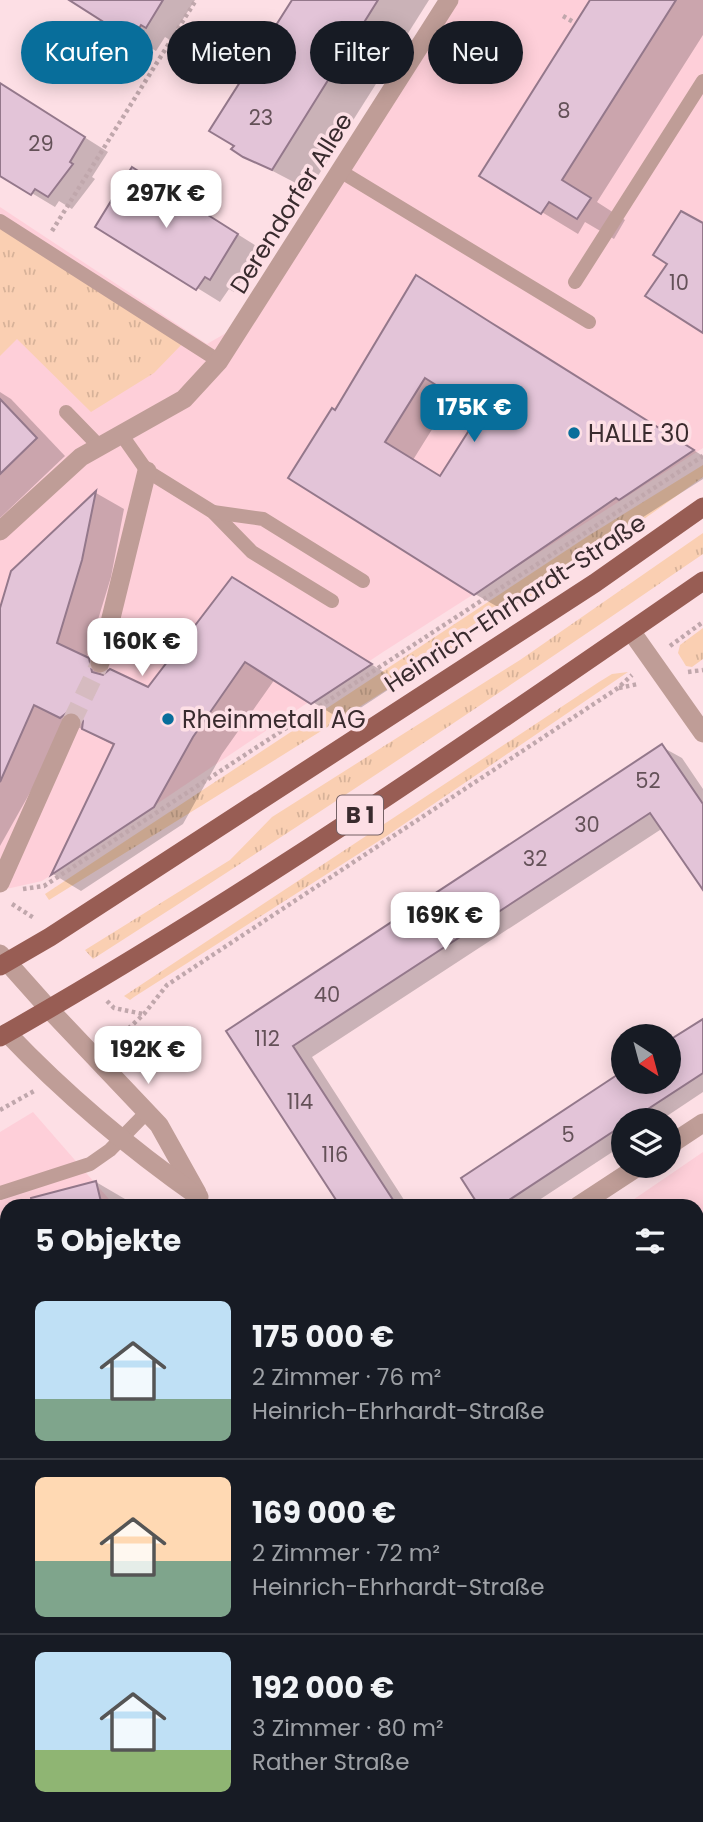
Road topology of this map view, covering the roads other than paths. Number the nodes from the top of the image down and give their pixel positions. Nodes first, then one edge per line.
1 (449, 0) edge
2 (703, 80) edge
3 (340, 171) junction
4 (0, 221) edge
5 (575, 282) dead end
6 (589, 322) dead end
7 (219, 361) junction
8 (66, 412) dead end
9 (121, 434) junction
10 (99, 446) junction
11 (147, 471) junction
12 (703, 507) edge
13 (214, 512) junction
14 (0, 531) edge
15 (363, 581) dead end
16 (703, 581) edge
17 (332, 601) dead end
18 (631, 631) junction
19 (100, 663) tunnel mouth
20 (71, 723) tunnel mouth
21 (703, 733) edge
22 (6, 887) edge
23 (2, 961) edge
24 (49, 1009) junction
25 (3, 1031) edge
26 (146, 1113) junction
27 (703, 1123) edge
28 (681, 1137) edge
29 (121, 1139) junction
30 (621, 1178) edge
31 (0, 1193) edge
32 (198, 1199) edge
33 (200, 1199) edge
34 (589, 1199) edge

1 - 3 street, Derendorfer Allee
2 - 5 lane
3 - 6 lane
3 - 7 street, Derendorfer Allee
4 - 7 lane
7 - 9 street, Derendorfer Allee
8 - 10 lane
9 - 10 street, Derendorfer Allee
9 - 11 lane
10 - 14 street, Derendorfer Allee
11 - 13 lane
11 - 19 street
12 - 23 main road, Heinrich-Ehrhardt-Straße
13 - 15 lane
13 - 17 lane
16 - 18 main road, B 1
18 - 21 street
18 - 24 main road, B 1
20 - 22 street
23 - 24 street
24 - 25 main road, B 1
24 - 26 street
25 - 29 street
26 - 29 lane
26 - 33 street
27 - 28 street
29 - 31 lane
29 - 32 street
30 - 34 street

